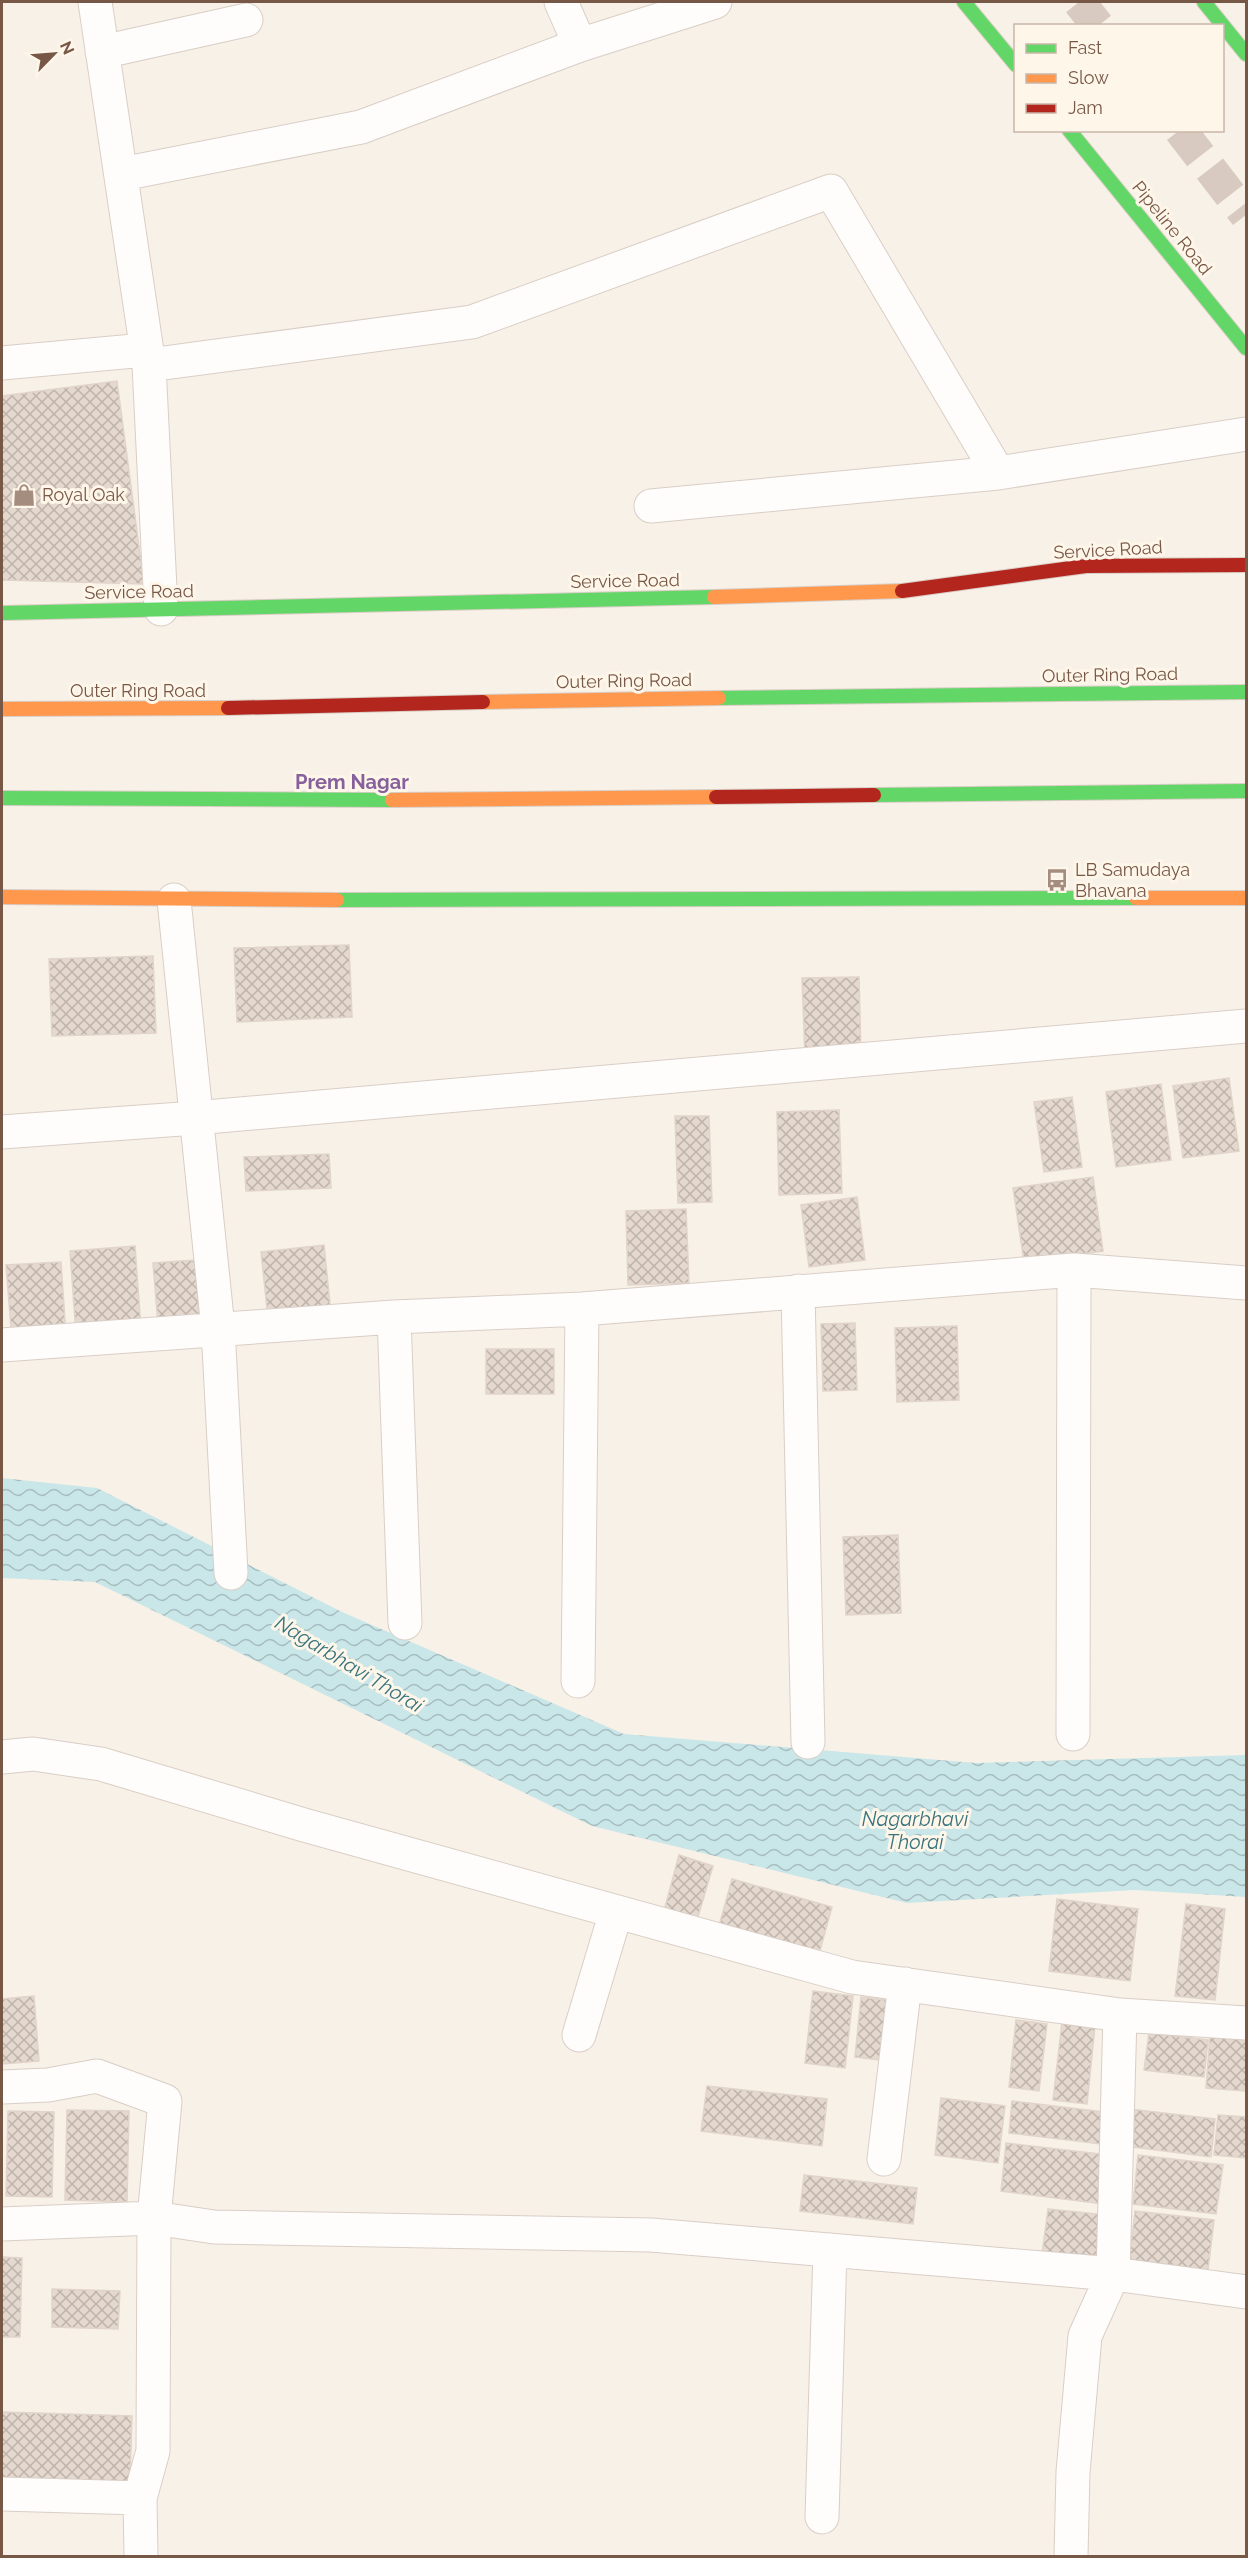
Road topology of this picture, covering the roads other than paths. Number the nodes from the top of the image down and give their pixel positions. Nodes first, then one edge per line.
1 (95, 2) edge
2 (561, 2) edge
3 (715, 2) edge
4 (964, 2) edge
5 (1204, 2) edge
6 (246, 20) dead end
7 (1222, 24) edge
8 (1224, 27) edge
9 (580, 45) junction
10 (102, 52) junction
11 (1246, 54) edge
12 (1014, 63) edge
13 (1071, 132) edge
14 (122, 174) junction
15 (1246, 348) edge
16 (147, 357) junction
17 (2, 363) edge
18 (1246, 434) edge
19 (998, 473) junction
20 (651, 506) dead end
21 (1246, 565) edge
22 (161, 609) junction
23 (2, 613) edge
24 (1246, 692) edge
25 (2, 709) edge
26 (1246, 791) edge
27 (2, 798) edge
28 (2, 897) edge
29 (1246, 898) edge
30 (174, 900) junction
31 (1246, 1026) edge
32 (195, 1118) junction
33 (2, 1132) edge
34 (1074, 1270) junction
35 (1246, 1283) edge
36 (798, 1291) junction
37 (582, 1309) junction
38 (394, 1317) junction
39 (218, 1328) junction
40 (2, 1345) edge
41 (231, 1572) dead end
42 (405, 1623) dead end
43 (578, 1681) dead end
44 (1073, 1734) dead end
45 (808, 1742) dead end
46 (2, 1757) edge
47 (616, 1912) junction
48 (905, 1984) junction
49 (1120, 2015) junction
50 (1246, 2023) edge
51 (579, 2035) dead end
52 (2, 2087) edge
53 (884, 2159) dead end
54 (154, 2218) junction
55 (2, 2224) edge
56 (830, 2250) junction
57 (1113, 2274) junction
58 (1246, 2292) edge
59 (2, 2494) edge
60 (140, 2498) junction
61 (822, 2517) dead end
62 (141, 2556) edge
63 (1071, 2556) edge

1 - 10 street
2 - 9 street
3 - 9 street
4 - 12 main road
5 - 7 main road
6 - 10 street
8 - 11 main road
9 - 14 street
10 - 14 street
13 - 15 main road, Pipeline Road
14 - 16 street
16 - 17 street
16 - 19 street
16 - 22 street
18 - 19 street
19 - 20 street
21 - 22 main road, Service Road
22 - 23 main road, Service Road
24 - 25 main road, Outer Ring Road
26 - 27 main road
28 - 30 main road
29 - 30 main road
30 - 32 street
31 - 32 street
32 - 33 street
32 - 39 street
34 - 35 street
34 - 36 street
34 - 44 street
36 - 37 street
36 - 45 street
37 - 38 street
37 - 43 street
38 - 39 street
38 - 42 street
39 - 40 street
39 - 41 street
46 - 47 street
47 - 48 street
47 - 51 street
48 - 49 street
48 - 53 street
49 - 50 street
49 - 57 street
52 - 54 street
54 - 55 street
54 - 56 street
54 - 60 street
56 - 57 street
56 - 61 street
57 - 58 street
57 - 63 street
59 - 60 street
60 - 62 street

